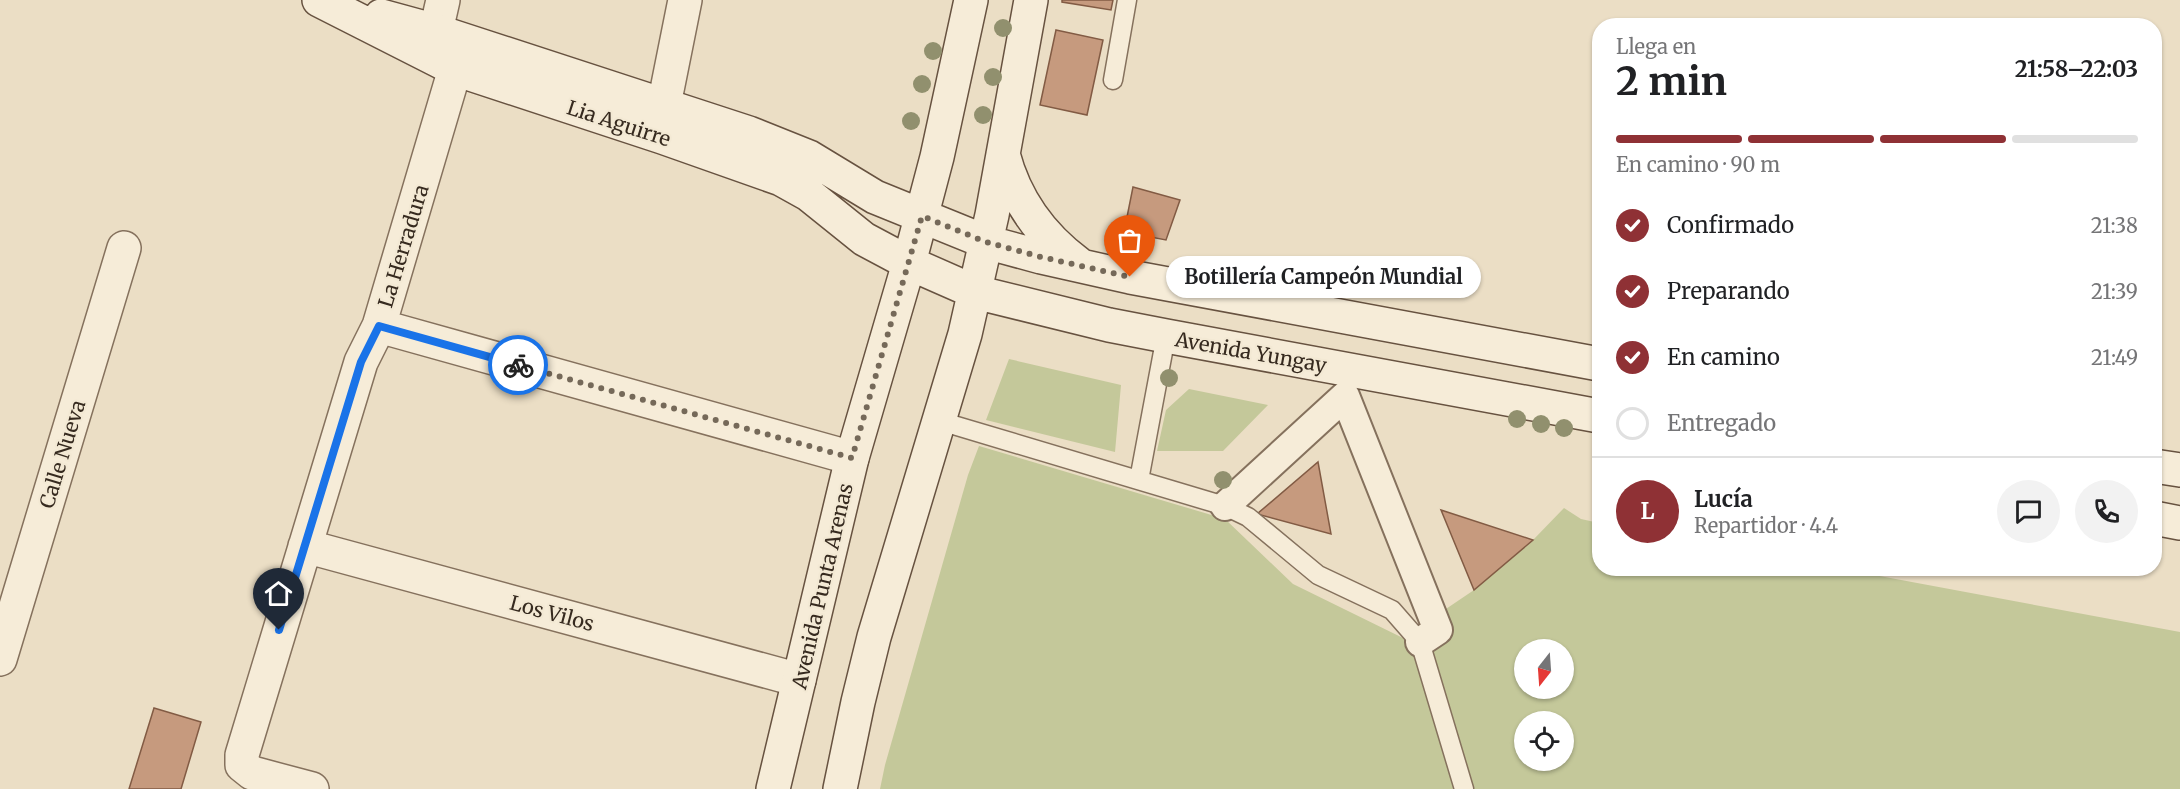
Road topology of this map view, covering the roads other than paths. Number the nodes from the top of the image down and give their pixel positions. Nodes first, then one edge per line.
1 (320, 0) edge
2 (685, 0) edge
3 (970, 0) edge
4 (1031, 0) edge
5 (1127, 0) edge
6 (439, 15) edge
7 (455, 69) junction
8 (1113, 80) dead end
9 (664, 105) junction
10 (1003, 152) junction
11 (922, 216) junction
12 (986, 242) junction
13 (124, 248) dead end
14 (909, 264) junction
15 (1083, 267) junction
16 (975, 292) junction
17 (379, 326) junction
18 (1166, 336) junction
19 (1592, 363) edge
20 (1592, 415) edge
21 (940, 421) junction
22 (852, 458) junction
23 (2162, 467) edge
24 (2180, 470) edge
25 (1139, 480) junction
26 (1225, 506) junction
27 (2162, 520) edge
28 (2180, 523) edge
29 (305, 546) junction
30 (1420, 642) junction
31 (0, 659) edge
32 (799, 680) junction
33 (312, 789) edge
34 (772, 789) edge
35 (840, 789) edge
36 (1464, 789) edge

1 - 6 main road, Lia Aguirre
1 - 7 main road, Lia Aguirre
2 - 9 main road
3 - 11 main road, Avenida Punta Arenas
4 - 10 main road
5 - 8 lane
6 - 9 main road, Lia Aguirre
7 - 14 main road, Lia Aguirre
7 - 17 main road, La Herradura
9 - 11 main road, Lia Aguirre
10 - 12 main road
10 - 15 main road
11 - 12 main road
11 - 14 main road, Avenida Punta Arenas
12 - 15 main road
12 - 16 main road
13 - 31 main road, Calle Nueva
14 - 16 main road, Avenida Yungay
14 - 22 main road, Avenida Punta Arenas
15 - 19 main road
16 - 18 main road, Avenida Yungay
16 - 21 main road
17 - 22 main road
17 - 29 main road, La Herradura
18 - 20 main road, Avenida Yungay
18 - 25 lane
21 - 25 lane
21 - 35 main road
22 - 32 main road, Avenida Punta Arenas
23 - 24 main road
25 - 26 lane
26 - 30 lane
26 - 30 street
27 - 28 main road
29 - 32 main road, Los Vilos
29 - 33 main road, La Herradura
30 - 36 lane
32 - 34 main road, Avenida Punta Arenas

